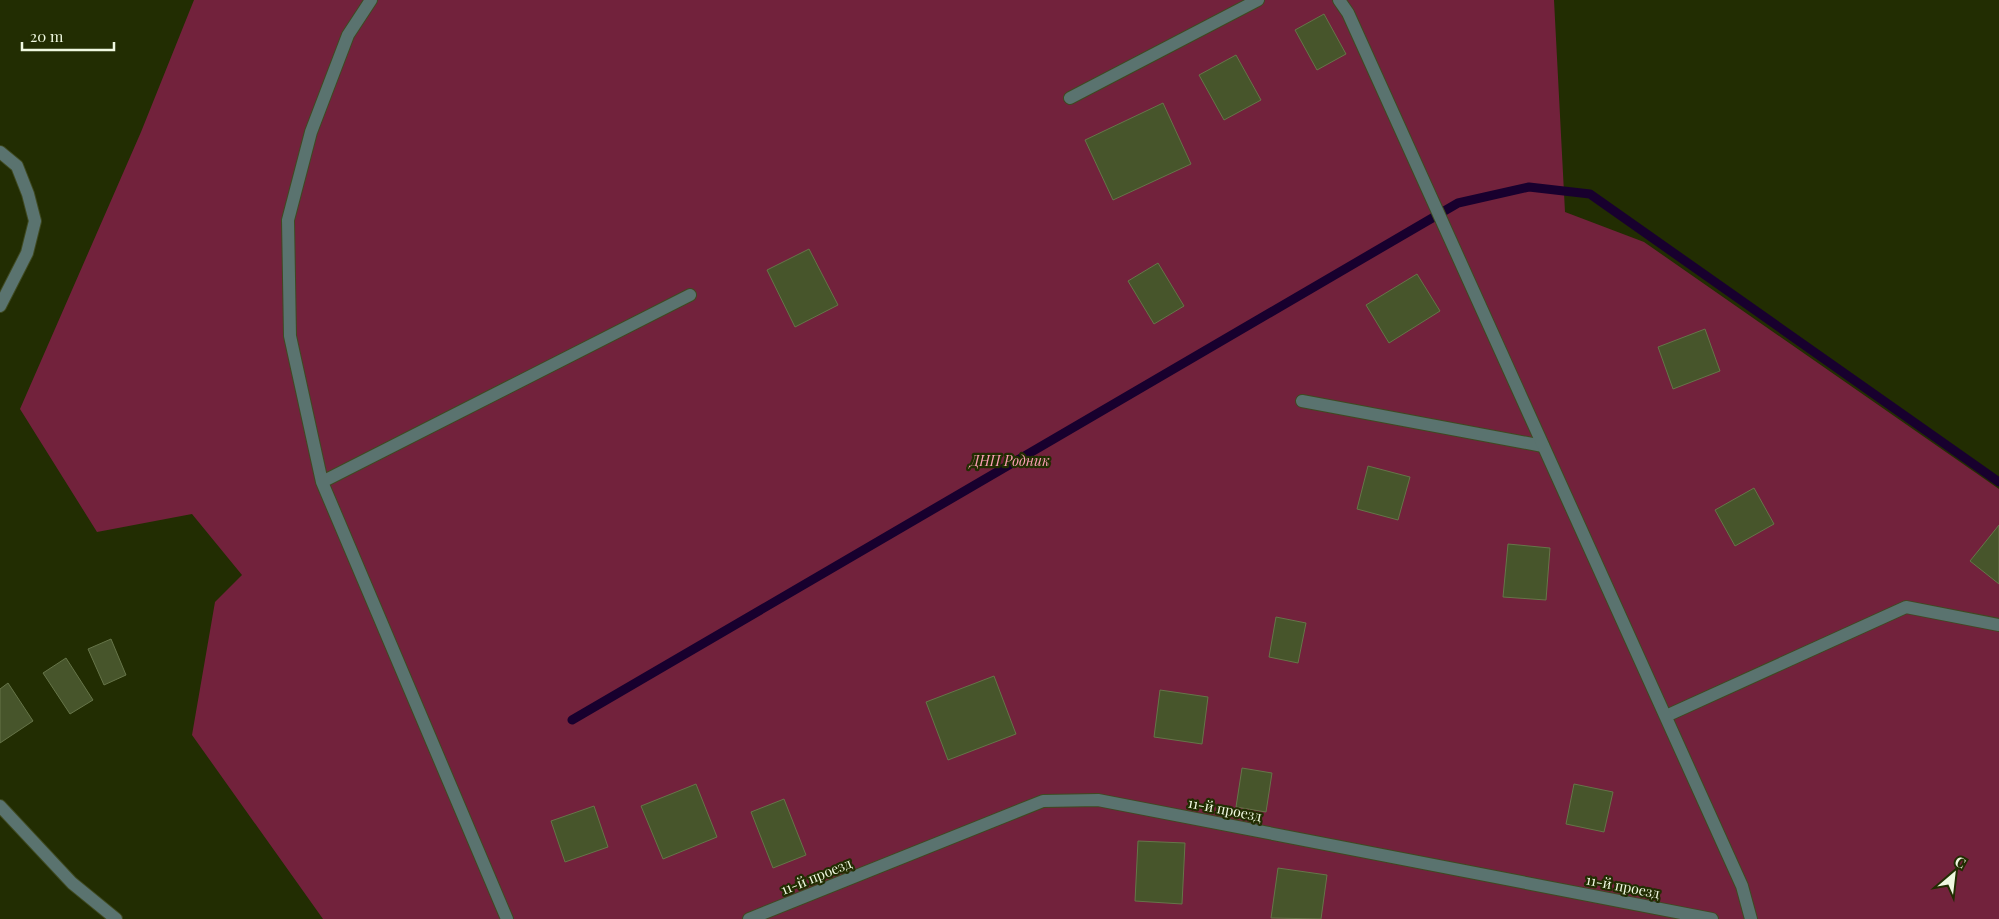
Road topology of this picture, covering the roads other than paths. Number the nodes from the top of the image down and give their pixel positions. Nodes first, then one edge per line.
1 (371, 0) edge
2 (1258, 0) edge
3 (1339, 0) edge
4 (1070, 98) dead end
5 (0, 152) edge
6 (690, 295) dead end
7 (0, 306) edge
8 (1302, 401) dead end
9 (1543, 446) junction
10 (322, 482) junction
11 (1999, 625) edge
12 (1666, 716) junction
13 (0, 806) edge
14 (116, 919) edge
15 (507, 919) edge
16 (749, 919) edge
17 (1712, 919) edge
18 (1750, 919) edge

1 - 10 street
2 - 4 street
3 - 9 street
5 - 7 street
6 - 10 street
8 - 9 street
9 - 12 street
10 - 15 street
11 - 12 street
12 - 18 street
13 - 14 street
16 - 17 street, 11-й проезд

